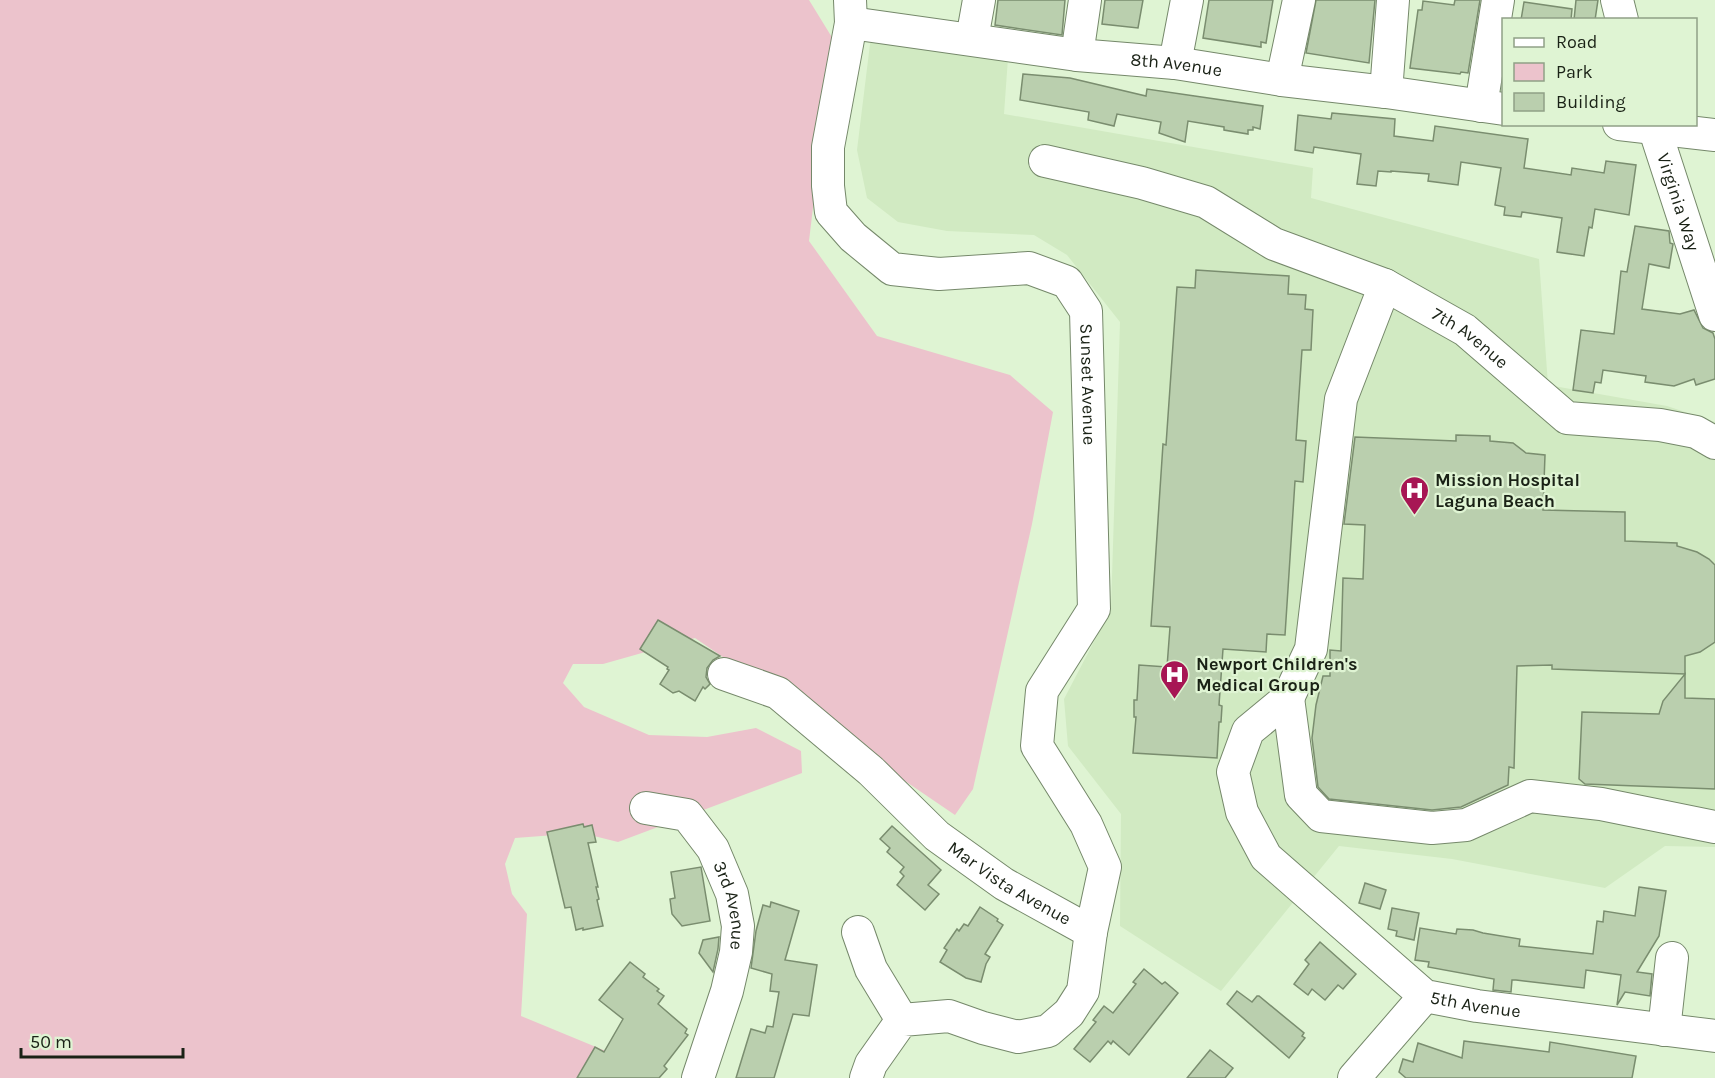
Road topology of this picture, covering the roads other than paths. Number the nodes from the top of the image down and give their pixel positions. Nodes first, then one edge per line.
1 (980, 0) edge
2 (1085, 0) edge
3 (1187, 0) edge
4 (1299, 0) edge
5 (1393, 0) edge
6 (1498, 0) edge
7 (1617, 0) edge
8 (850, 12) edge
9 (1622, 18) edge
10 (972, 39) junction
11 (1077, 55) junction
12 (1175, 63) junction
13 (1282, 81) junction
14 (1386, 92) junction
15 (1492, 107) edge
16 (1654, 127) edge
17 (1715, 135) edge
18 (1045, 161) dead end
19 (1385, 285) junction
20 (1715, 315) edge
21 (1715, 443) edge
22 (724, 674) dead end
23 (1288, 698) junction
24 (646, 808) dead end
25 (1715, 827) edge
26 (858, 932) dead end
27 (1091, 932) junction
28 (1672, 958) dead end
29 (1425, 996) junction
30 (902, 1020) junction
31 (1664, 1030) junction
32 (1715, 1036) edge
33 (698, 1078) edge
34 (866, 1078) edge
35 (1354, 1078) edge

1 - 10 street
2 - 11 street
3 - 12 street
4 - 13 street
5 - 14 street
6 - 15 street
7 - 9 street
8 - 10 street, 8th Avenue
8 - 27 street, Sunset Avenue
10 - 11 street, 8th Avenue
11 - 12 street, 8th Avenue
12 - 13 street, 8th Avenue
13 - 14 street, 8th Avenue
14 - 15 street, 8th Avenue
16 - 17 street
16 - 20 street, Virginia Way
18 - 19 street, 7th Avenue
19 - 21 street, 7th Avenue
19 - 23 street
22 - 27 street, Mar Vista Avenue
23 - 25 street
23 - 29 street, 5th Avenue
24 - 33 street, 3rd Avenue
26 - 30 street
27 - 30 street, Mar Vista Avenue
28 - 31 street
29 - 31 street, 5th Avenue
29 - 35 street
30 - 34 street
31 - 32 street, 5th Avenue

